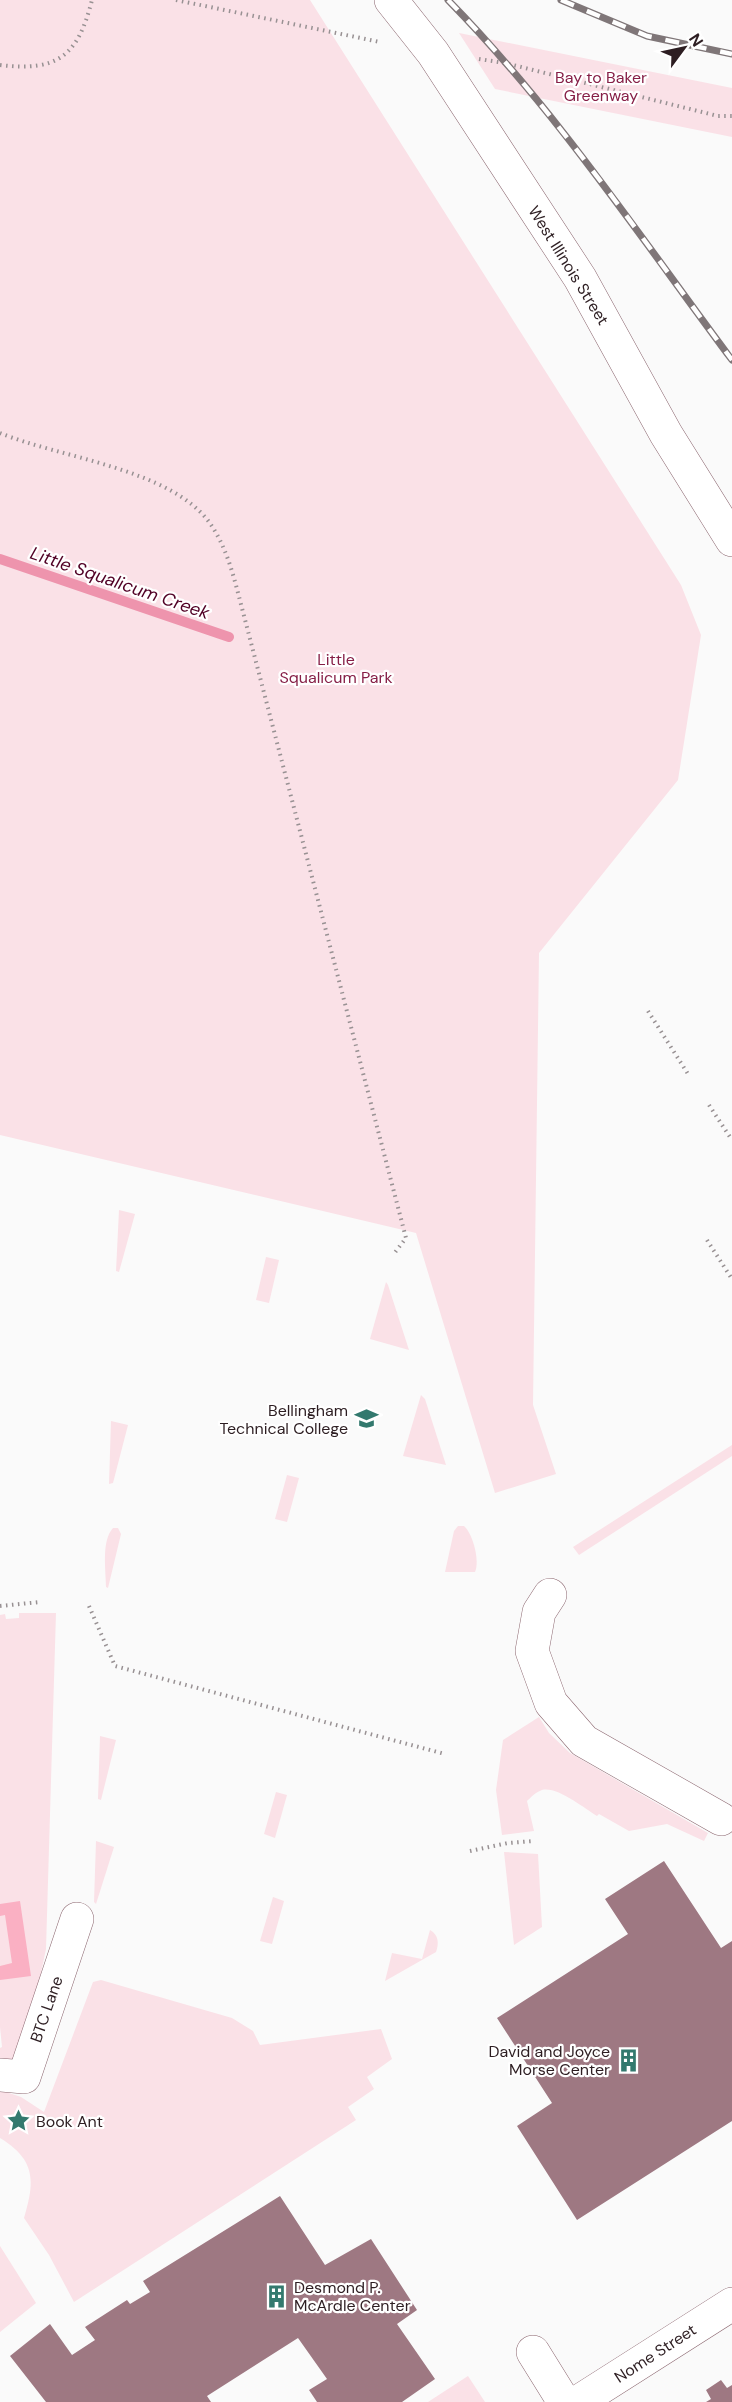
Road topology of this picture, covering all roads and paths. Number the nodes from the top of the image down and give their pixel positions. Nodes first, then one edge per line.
1 (92, 0) edge
2 (176, 0) edge
3 (391, 0) edge
4 (433, 53) junction
5 (0, 65) edge
6 (732, 116) edge
7 (0, 433) edge
8 (732, 540) edge
9 (648, 1011) dead end
10 (688, 1074) dead end
11 (709, 1105) dead end
12 (732, 1140) edge
13 (707, 1240) dead end
14 (393, 1255) dead end
15 (732, 1279) edge
16 (550, 1595) dead end
17 (40, 1602) dead end
18 (0, 1606) edge
19 (89, 1606) dead end
20 (445, 1754) dead end
21 (721, 1819) dead end
22 (534, 1841) dead end
23 (470, 1851) dead end
24 (77, 1919) dead end
25 (0, 2075) edge
26 (732, 2304) edge
27 (532, 2352) dead end
28 (564, 2402) edge
29 (578, 2402) edge

1 - 5 path
2 - 4 path
3 - 4 street, West Illinois Street
4 - 6 path
4 - 8 street, West Illinois Street
7 - 14 path
9 - 10 path
11 - 12 path
13 - 15 path
16 - 21 street
17 - 18 path
19 - 20 path
22 - 23 path
24 - 25 street, BTC Lane
26 - 29 street, Nome Street
27 - 28 street

